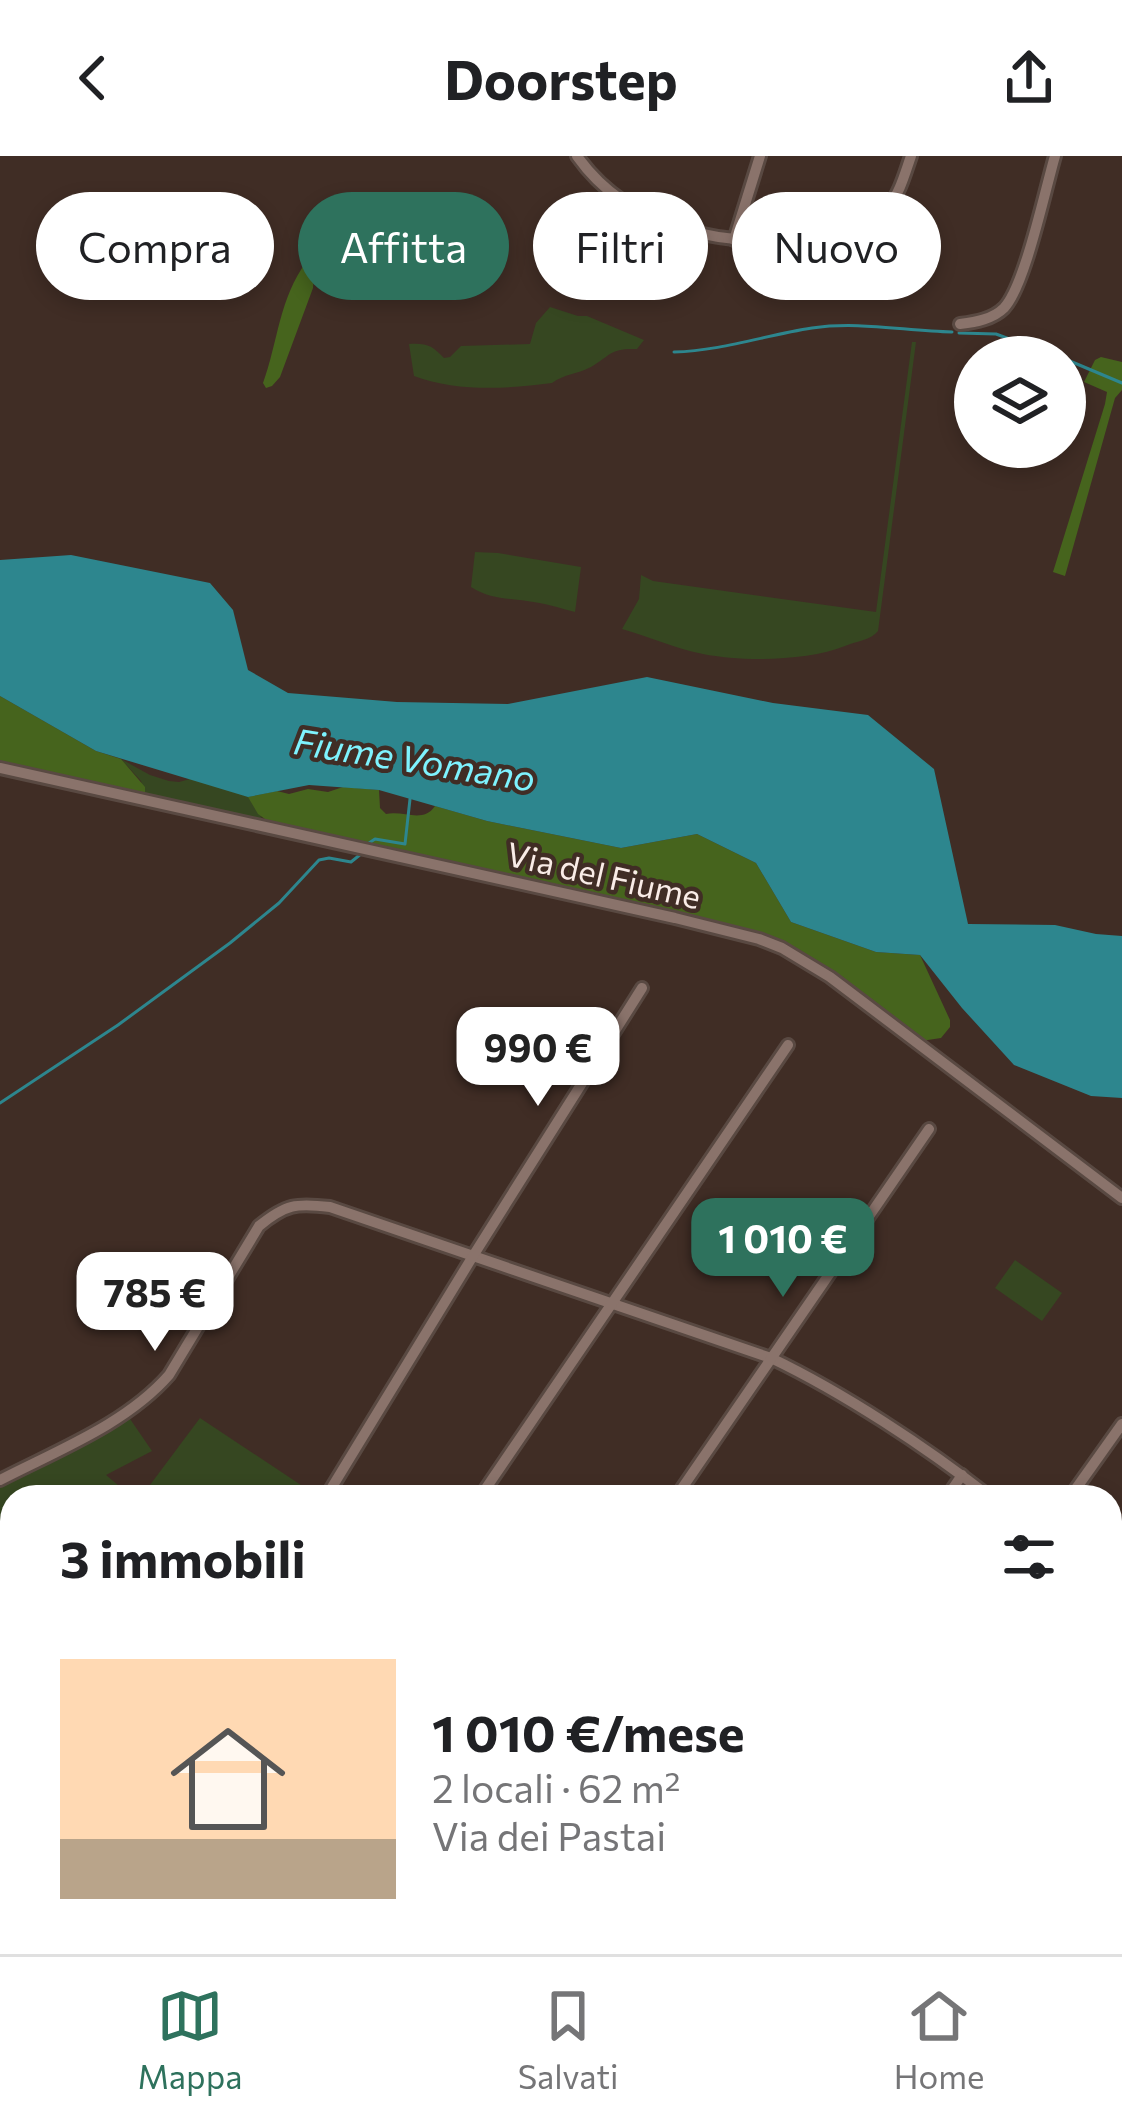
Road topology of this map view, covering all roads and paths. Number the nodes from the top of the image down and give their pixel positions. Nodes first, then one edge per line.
1 (577, 156) edge
2 (760, 156) edge
3 (911, 156) edge
4 (1054, 156) edge
5 (749, 192) edge
6 (896, 192) edge
7 (732, 240) edge
8 (961, 324) dead end
9 (0, 768) edge
10 (642, 988) dead end
11 (788, 1045) dead end
12 (929, 1129) dead end
13 (1122, 1198) edge
14 (473, 1256) junction
15 (611, 1303) junction
16 (771, 1358) junction
17 (1122, 1424) edge
18 (962, 1475) junction
19 (0, 1480) edge
20 (333, 1485) edge
21 (488, 1485) edge
22 (684, 1485) edge
23 (955, 1485) edge
24 (975, 1485) edge
25 (1079, 1485) edge

1 - 7 street
2 - 5 street
3 - 6 street
4 - 8 street
9 - 13 street, Via del Fiume
10 - 14 street
11 - 15 street
12 - 16 street
14 - 15 street
14 - 19 street
14 - 20 street
15 - 16 street
15 - 21 street
16 - 18 street
16 - 22 street
17 - 25 street
18 - 23 street
18 - 24 street

